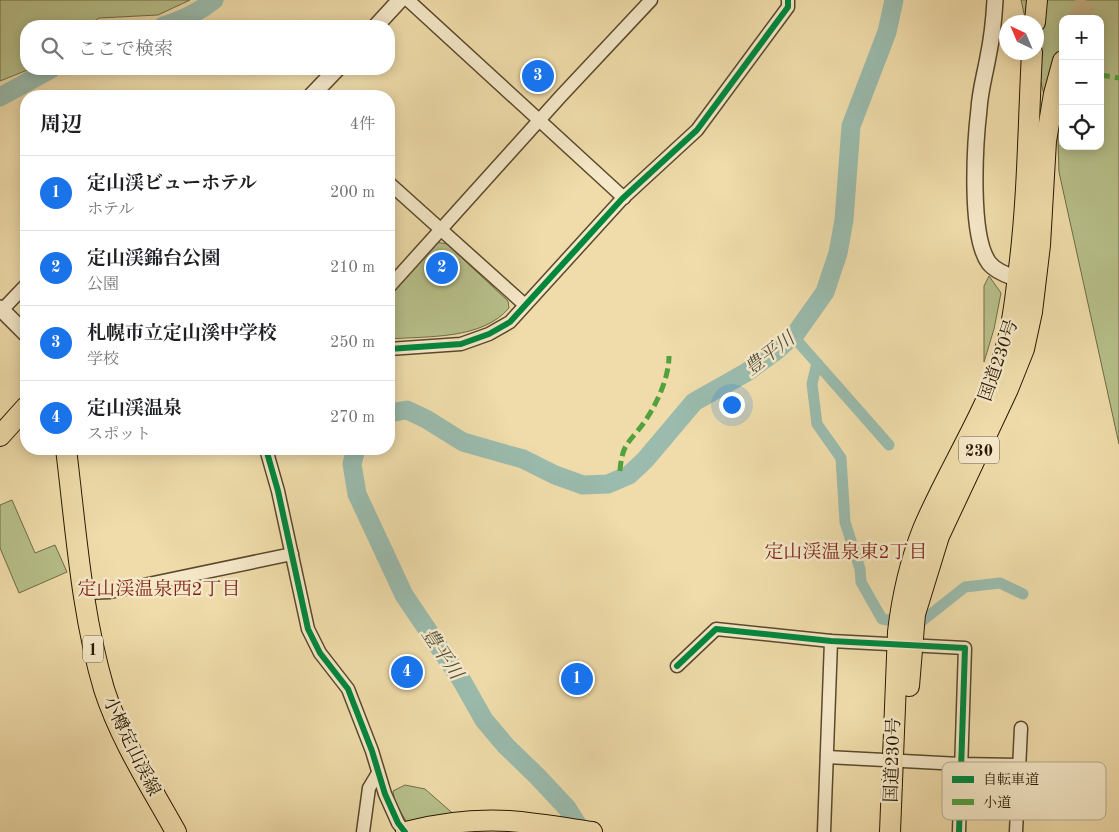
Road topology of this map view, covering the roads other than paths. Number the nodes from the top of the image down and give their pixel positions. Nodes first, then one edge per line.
1 (400, 0) edge
2 (408, 0) edge
3 (651, 0) edge
4 (788, 0) edge
5 (995, 0) edge
6 (1037, 0) edge
7 (1035, 15) edge
8 (382, 20) edge
9 (1032, 60) edge
10 (331, 75) edge
11 (1059, 76) edge
12 (317, 90) edge
13 (538, 120) junction
14 (395, 189) edge
15 (624, 198) junction
16 (440, 230) junction
17 (395, 280) edge
18 (1026, 282) junction
19 (20, 291) edge
20 (526, 306) junction
21 (1, 309) edge
22 (20, 328) edge
23 (395, 349) edge
24 (20, 414) edge
25 (0, 436) edge
26 (67, 455) edge
27 (268, 455) edge
28 (292, 554) junction
29 (83, 593) junction
30 (904, 639) junction
31 (831, 641) junction
32 (677, 666) dead end
33 (1021, 728) dead end
34 (826, 757) junction
35 (898, 761) junction
36 (960, 762) edge
37 (1018, 762) edge
38 (942, 763) edge
39 (378, 773) junction
40 (176, 832) edge
41 (363, 832) edge
42 (406, 832) edge
43 (592, 832) edge
44 (824, 832) edge
45 (890, 832) edge
46 (902, 832) edge

1 - 8 street
2 - 13 street
3 - 13 street
4 - 15 street
5 - 18 street
6 - 7 main road
9 - 18 main road, 国道230号 / 230
10 - 12 street
11 - 18 main road, 国道230号 / 230
13 - 15 street
13 - 16 street
14 - 16 street
15 - 20 street
16 - 17 street
16 - 20 street
18 - 30 main road, 国道230号 / 230
19 - 21 street
20 - 23 street
21 - 22 street
24 - 25 main road
26 - 29 main road, 小樽定山渓線 / 1
27 - 28 street
28 - 29 street
28 - 39 street
29 - 40 main road, 小樽定山渓線 / 1
30 - 31 street
30 - 35 main road, 国道230号 / 230
30 - 36 street
31 - 32 street
31 - 34 street
33 - 37 street
34 - 35 street
34 - 44 street
35 - 38 street
35 - 45 main road, 国道230号 / 230
35 - 46 main road, 国道230号 / 230
39 - 41 street
39 - 42 street
42 - 43 main road

